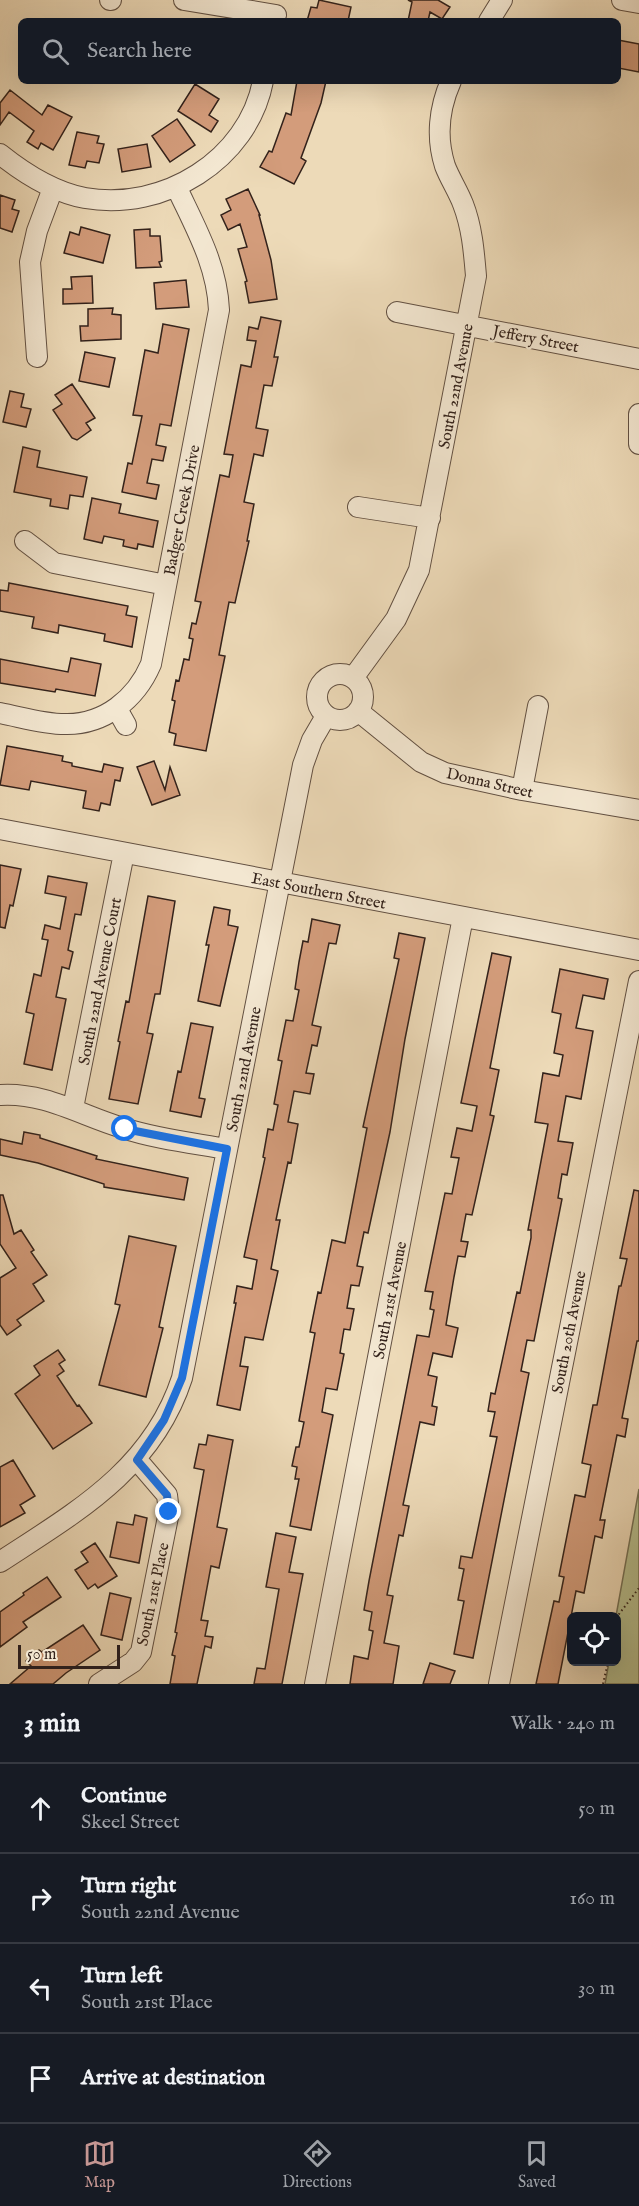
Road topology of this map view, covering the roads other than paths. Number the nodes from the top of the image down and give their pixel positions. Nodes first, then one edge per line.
1 (184, 0) edge
2 (502, 0) edge
3 (622, 0) edge
4 (639, 3) edge
5 (277, 12) edge
6 (491, 18) edge
7 (262, 84) edge
8 (450, 84) edge
9 (0, 154) edge
10 (176, 186) junction
11 (53, 188) junction
12 (397, 312) dead end
13 (467, 325) junction
14 (37, 357) dead end
15 (639, 359) edge
16 (639, 414) edge
17 (639, 444) edge
18 (358, 507) dead end
19 (430, 518) junction
20 (25, 541) dead end
21 (166, 585) junction
22 (353, 678) junction
23 (538, 706) dead end
24 (358, 711) junction
25 (0, 713) edge
26 (326, 716) junction
27 (522, 790) junction
28 (639, 810) edge
29 (0, 829) edge
30 (124, 853) junction
31 (278, 882) junction
32 (463, 917) junction
33 (639, 950) edge
34 (639, 981) edge
35 (0, 1095) edge
36 (73, 1108) junction
37 (227, 1149) junction
38 (137, 1460) junction
39 (0, 1562) edge
40 (99, 1684) edge
41 (315, 1684) edge
42 (499, 1684) edge

1 - 5 street
2 - 6 street
3 - 4 street
7 - 10 street
8 - 13 street, South 22nd Avenue
9 - 11 street
10 - 11 street
10 - 21 street, Badger Creek Drive
11 - 14 street
12 - 13 street, Jeffery Street
13 - 15 street, Jeffery Street
13 - 19 street, South 22nd Avenue
16 - 17 street
18 - 19 street
19 - 22 street, South 22nd Avenue
20 - 21 street
21 - 25 street, Badger Creek Drive
22 - 24 street
22 - 26 street
23 - 27 street
24 - 26 street
24 - 27 street, Donna Street
26 - 31 street, South 22nd Avenue
27 - 28 street, Donna Street
29 - 30 street, East Southern Street
30 - 31 street, East Southern Street
30 - 36 street, South 22nd Avenue Court
31 - 32 street, East Southern Street
31 - 37 street, South 22nd Avenue
32 - 33 street, East Southern Street
32 - 41 street, South 21st Avenue
34 - 42 street, South 20th Avenue
35 - 36 street
36 - 37 street
37 - 38 street, South 22nd Avenue
38 - 39 street, South 22nd Avenue
38 - 40 street, South 21st Place

